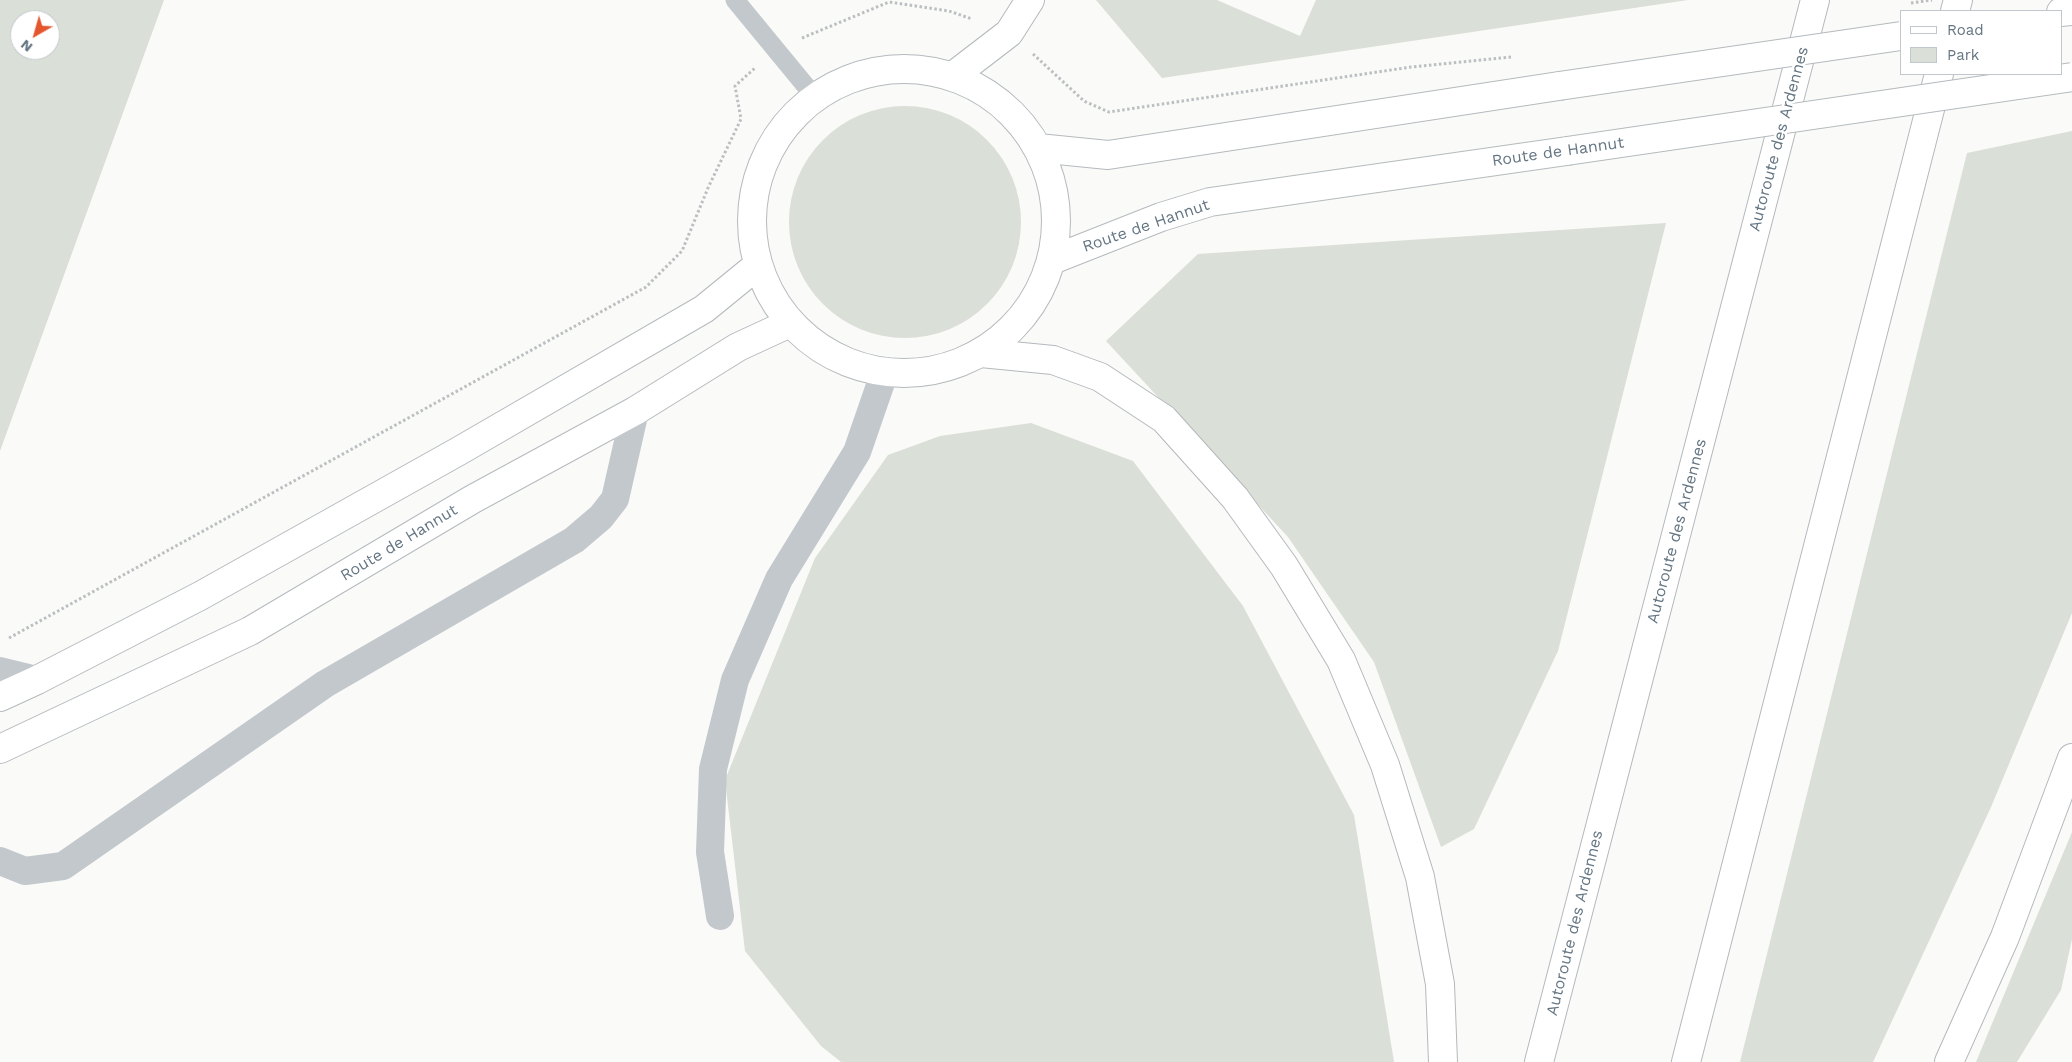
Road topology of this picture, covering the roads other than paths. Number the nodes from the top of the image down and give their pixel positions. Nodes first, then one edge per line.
1 (735, 0) edge
2 (1030, 0) edge
3 (1815, 0) edge
4 (1900, 36) edge
5 (1939, 75) edge
6 (953, 76) junction
7 (2072, 77) edge
8 (814, 96) junction
9 (1038, 148) junction
10 (1052, 260) junction
11 (758, 265) junction
12 (790, 323) junction
13 (981, 353) junction
14 (885, 371) junction
15 (635, 410) junction
16 (0, 671) edge
17 (37, 680) junction
18 (0, 696) edge
19 (0, 749) edge
20 (2072, 758) edge
21 (0, 861) edge
22 (720, 916) dead end
23 (1443, 1062) edge
24 (1539, 1062) edge
25 (1686, 1062) edge
26 (1949, 1062) edge

1 - 8 lane
2 - 6 main road
3 - 24 main road, Autoroute des Ardennes
4 - 9 main road, bridge
5 - 25 main road
6 - 8 main road
6 - 9 main road
7 - 10 main road, Route de Hannut, bridge
8 - 11 main road
9 - 10 main road
10 - 13 main road
11 - 12 main road
11 - 17 main road
12 - 14 main road
12 - 15 main road, Route de Hannut
13 - 14 main road
13 - 23 main road
14 - 22 street
15 - 19 main road, Route de Hannut
15 - 21 street
16 - 17 street
17 - 18 main road
20 - 26 main road

